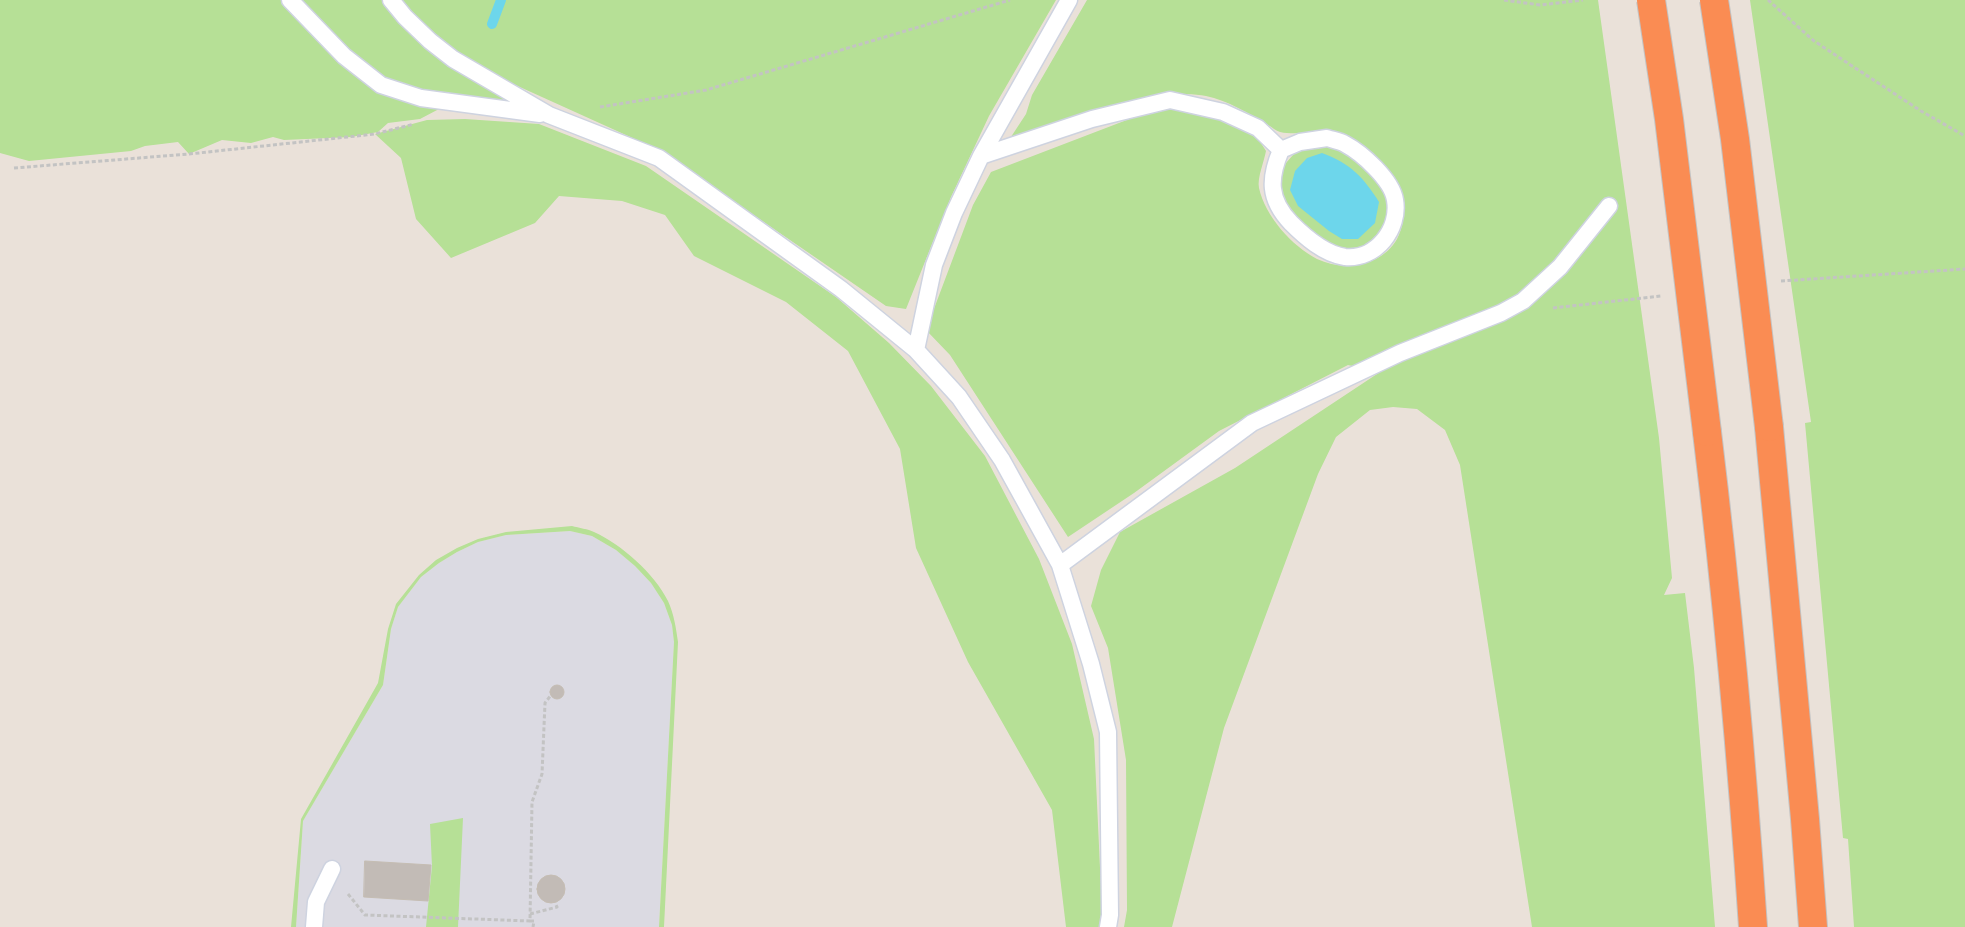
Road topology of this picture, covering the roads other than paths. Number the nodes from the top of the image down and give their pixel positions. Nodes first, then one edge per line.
1 (290, 0) edge
2 (391, 0) edge
3 (1069, 0) edge
4 (1651, 0) edge
5 (1714, 0) edge
6 (550, 116) junction
7 (1281, 150) junction
8 (981, 156) junction
9 (1610, 206) dead end
10 (916, 350) junction
11 (1060, 565) junction
12 (332, 869) road end
13 (314, 927) edge
14 (1108, 927) edge
15 (1753, 927) edge
16 (1813, 927) edge

1 - 6 lane
2 - 6 lane
3 - 8 lane
4 - 15 highway, bridge
5 - 16 highway, bridge
6 - 10 lane
7 - 7 lane
7 - 8 lane
8 - 10 lane
9 - 11 lane
10 - 11 lane
11 - 14 lane
12 - 13 lane

